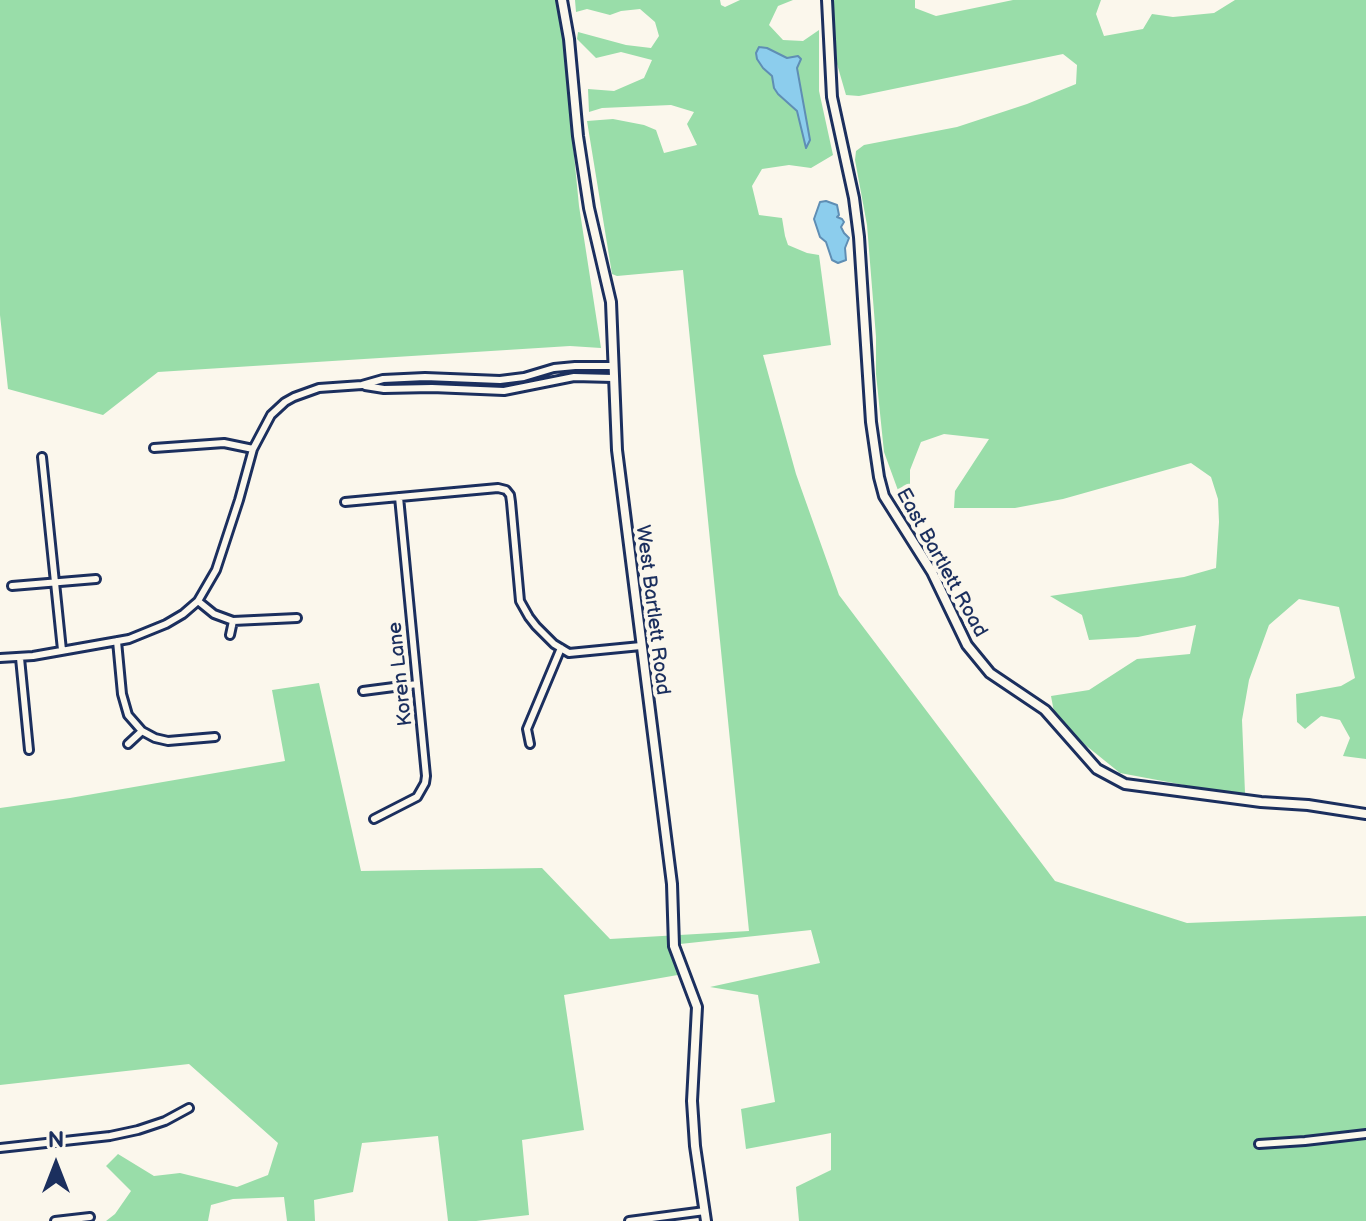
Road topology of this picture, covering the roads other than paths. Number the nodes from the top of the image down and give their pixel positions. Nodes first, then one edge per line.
1 (562, 0) edge
2 (827, 0) edge
3 (575, 366) junction
4 (612, 366) junction
5 (574, 377) junction
6 (395, 378) junction
7 (613, 378) junction
8 (362, 385) junction
9 (395, 389) junction
10 (154, 448) dead end
11 (253, 449) junction
12 (42, 457) dead end
13 (399, 497) junction
14 (345, 502) dead end
15 (96, 579) dead end
16 (56, 582) junction
17 (12, 586) dead end
18 (198, 601) junction
19 (297, 618) dead end
20 (233, 621) junction
21 (230, 635) dead end
22 (117, 641) junction
23 (641, 646) junction
24 (561, 648) junction
25 (62, 650) junction
26 (0, 658) edge
27 (20, 658) junction
28 (417, 684) junction
29 (363, 691) dead end
30 (142, 731) junction
31 (215, 737) dead end
32 (128, 744) dead end
33 (530, 744) dead end
34 (29, 750) dead end
35 (1366, 814) edge
36 (374, 819) dead end
37 (189, 1108) dead end
38 (1366, 1134) edge
39 (1259, 1144) dead end
40 (0, 1148) edge
41 (705, 1211) junction
42 (90, 1217) dead end
43 (55, 1221) edge
44 (629, 1221) edge
45 (706, 1221) edge

1 - 4 street, West Bartlett Road
2 - 35 street, East Bartlett Road
3 - 4 street
3 - 5 street
3 - 6 street
4 - 7 street, West Bartlett Road
5 - 7 street
5 - 9 street
6 - 8 street
6 - 9 street
7 - 23 street, West Bartlett Road
8 - 9 street
8 - 11 street
10 - 11 street
11 - 18 street
12 - 16 street
13 - 14 street
13 - 24 street
13 - 28 street, Koren Lane
15 - 16 street
16 - 17 street
16 - 25 street
18 - 20 street
18 - 22 street
19 - 20 street
20 - 21 street
22 - 25 street
22 - 30 street
23 - 24 street
23 - 41 street, West Bartlett Road
24 - 33 street
25 - 27 street
26 - 27 street
27 - 34 street
28 - 29 street
28 - 36 street, Koren Lane
30 - 31 street
30 - 32 street
37 - 40 street
38 - 39 street
41 - 44 street
41 - 45 street, West Bartlett Road
42 - 43 street

